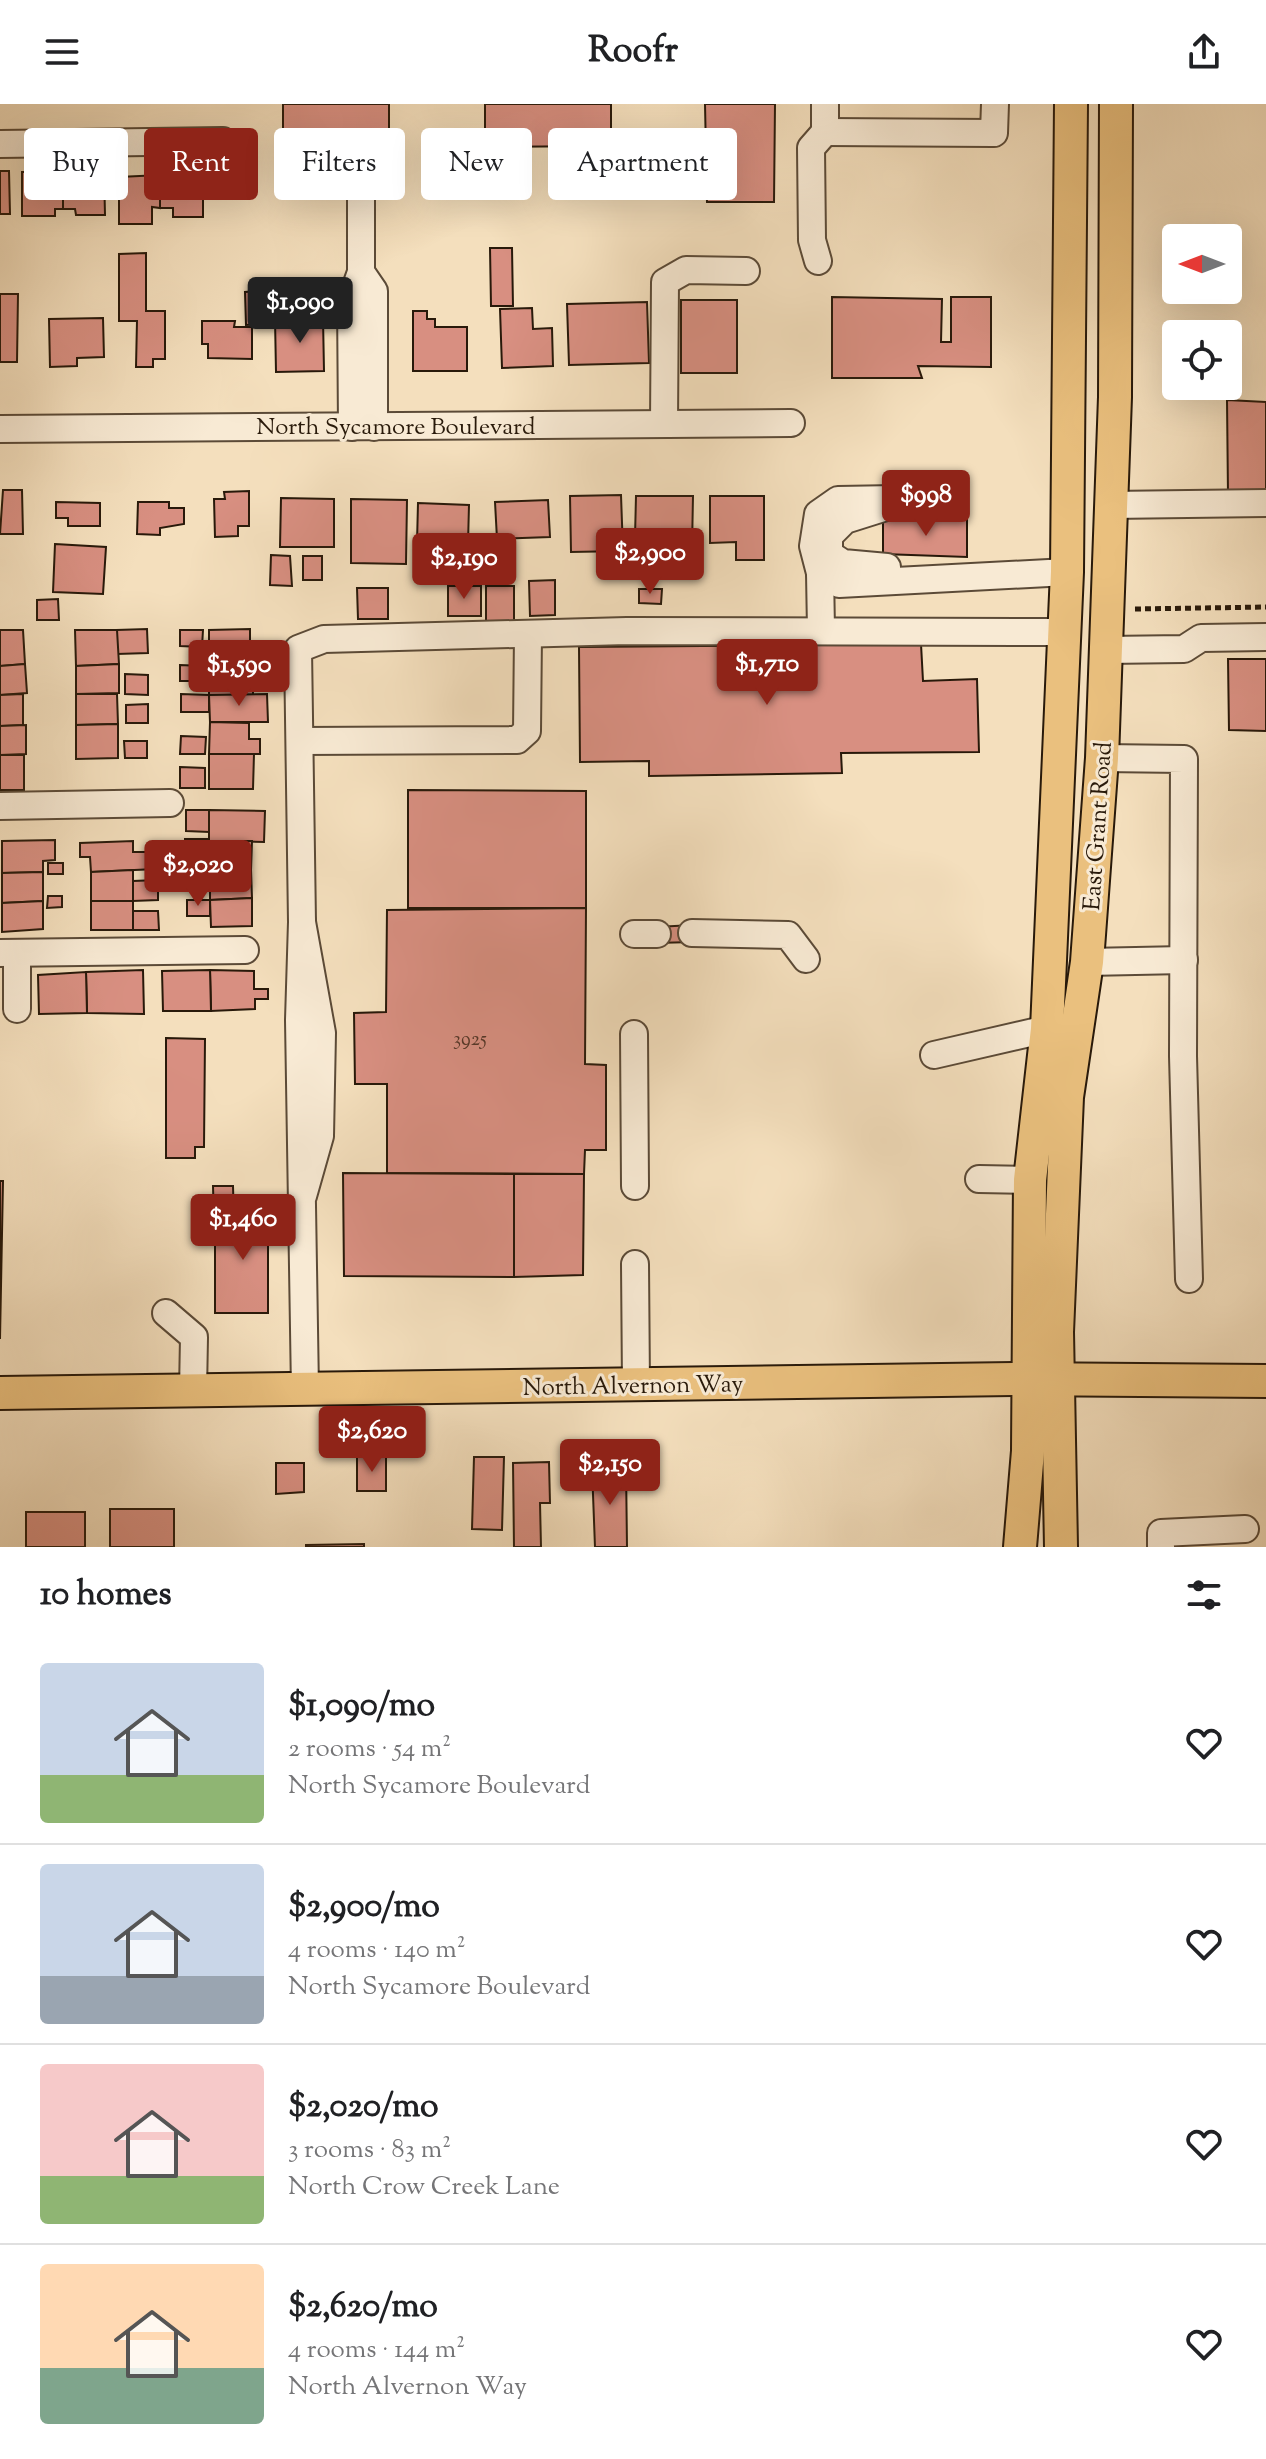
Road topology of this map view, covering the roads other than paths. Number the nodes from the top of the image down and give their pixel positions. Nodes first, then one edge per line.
1 (825, 104) edge
2 (995, 104) edge
3 (1071, 104) edge
4 (1116, 104) edge
5 (825, 132) junction
6 (144, 142) edge
7 (0, 144) edge
8 (361, 200) edge
9 (818, 261) dead end
10 (746, 271) dead end
11 (664, 423) junction
12 (791, 423) dead end
13 (363, 427) junction
14 (0, 429) edge
15 (1266, 503) edge
16 (1110, 505) junction
17 (1067, 572) junction
18 (820, 573) junction
19 (990, 578) junction
20 (821, 630) junction
21 (1064, 632) junction
22 (528, 634) junction
23 (1266, 637) edge
24 (1106, 650) junction
25 (300, 741) junction
26 (1102, 758) junction
27 (170, 803) dead end
28 (0, 806) edge
29 (692, 933) dead end
30 (245, 950) dead end
31 (9, 953) edge
32 (806, 959) dead end
33 (1184, 960) junction
34 (1087, 962) junction
35 (17, 1009) dead end
36 (1047, 1029) junction
37 (634, 1034) dead end
38 (934, 1055) dead end
39 (979, 1179) dead end
40 (1030, 1180) junction
41 (635, 1186) dead end
42 (635, 1264) dead end
43 (1189, 1279) dead end
44 (166, 1313) dead end
45 (1044, 1380) junction
46 (1266, 1381) edge
47 (636, 1385) junction
48 (305, 1390) junction
49 (193, 1391) junction
50 (0, 1393) edge
51 (1245, 1529) dead end
52 (1020, 1547) edge
53 (1061, 1547) edge
54 (1161, 1547) edge

1 - 5 street
2 - 5 street
3 - 17 main road, East Grant Road
4 - 16 main road, East Grant Road
5 - 9 street
6 - 7 street
8 - 13 street
10 - 11 street
11 - 12 street, North Sycamore Boulevard
11 - 13 street, North Sycamore Boulevard
13 - 14 street, North Sycamore Boulevard
15 - 16 street
16 - 24 main road, East Grant Road
17 - 19 street
17 - 21 main road, East Grant Road
18 - 19 street
18 - 19 street
18 - 20 street
20 - 21 street
20 - 22 street
21 - 36 main road, East Grant Road
22 - 25 street
22 - 25 street
23 - 24 street
24 - 26 main road, East Grant Road
25 - 48 street
26 - 33 street
26 - 34 main road, East Grant Road
27 - 28 street
29 - 32 street
30 - 31 street
31 - 35 street
33 - 34 street
33 - 43 street
34 - 45 main road, East Grant Road
36 - 38 street
36 - 40 main road, East Grant Road
37 - 41 street
39 - 40 street
40 - 45 main road, East Grant Road
42 - 47 street
44 - 49 street
45 - 46 main road, North Alvernon Way
45 - 47 main road, North Alvernon Way
45 - 52 main road, East Grant Road
45 - 53 main road, East Grant Road
47 - 48 main road, North Alvernon Way
48 - 49 main road, North Alvernon Way
49 - 50 main road, North Alvernon Way
51 - 54 street

